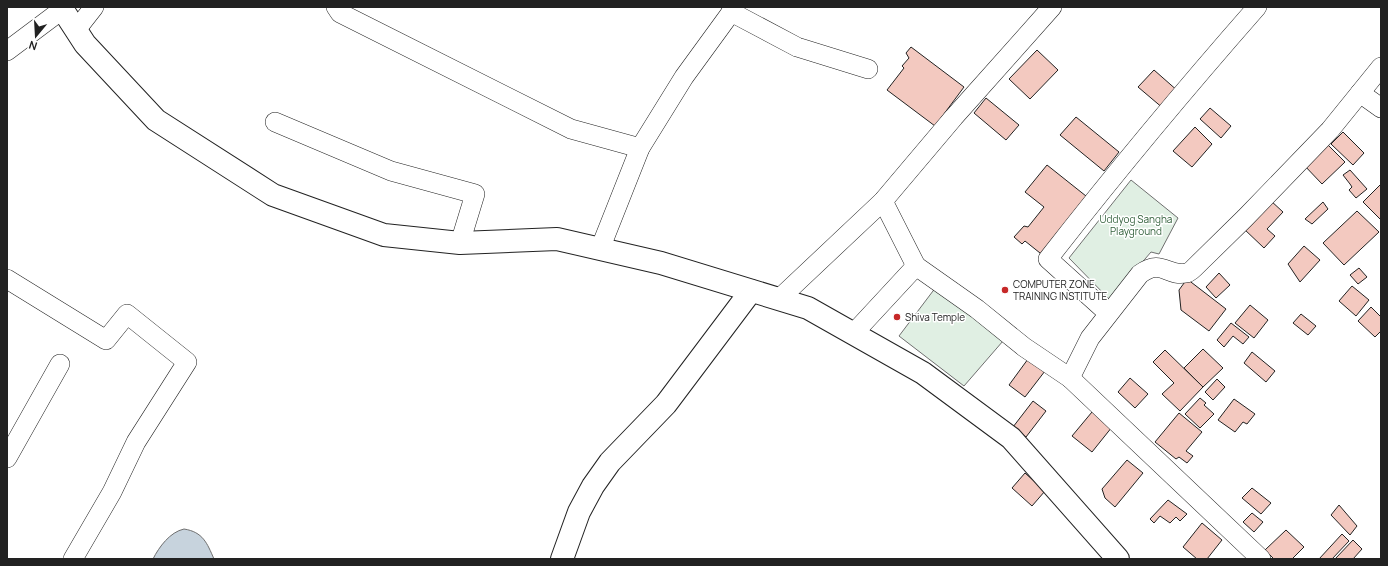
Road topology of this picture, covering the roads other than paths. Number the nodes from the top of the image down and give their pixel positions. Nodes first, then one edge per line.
1 (94, 7) edge
2 (336, 7) edge
3 (1052, 7) edge
4 (1257, 7) edge
5 (62, 8) edge
6 (733, 10) edge
7 (76, 30) junction
8 (7, 51) edge
9 (1381, 67) edge
10 (868, 68) dead end
11 (1360, 93) junction
12 (1381, 108) edge
13 (274, 122) dead end
14 (640, 148) junction
15 (883, 201) junction
16 (460, 243) junction
17 (600, 249) junction
18 (916, 266) junction
19 (7, 279) edge
20 (751, 291) junction
21 (779, 299) junction
22 (1108, 313) junction
23 (853, 334) junction
24 (60, 364) dead end
25 (1070, 378) junction
26 (7, 458) edge
27 (73, 559) edge
28 (562, 559) edge
29 (1118, 559) edge
30 (1261, 559) edge

1 - 7 street
2 - 14 street
3 - 15 street
4 - 22 street
5 - 7 street
5 - 8 street
6 - 10 street
6 - 14 street
7 - 16 street
9 - 11 street
11 - 12 street
11 - 22 street
13 - 16 street
14 - 17 street
15 - 18 street
15 - 21 street
16 - 17 street
17 - 20 street
18 - 23 street
18 - 25 street
19 - 27 street
20 - 21 street
20 - 28 street
21 - 23 street
22 - 25 street
23 - 29 street
24 - 26 street
25 - 30 street

